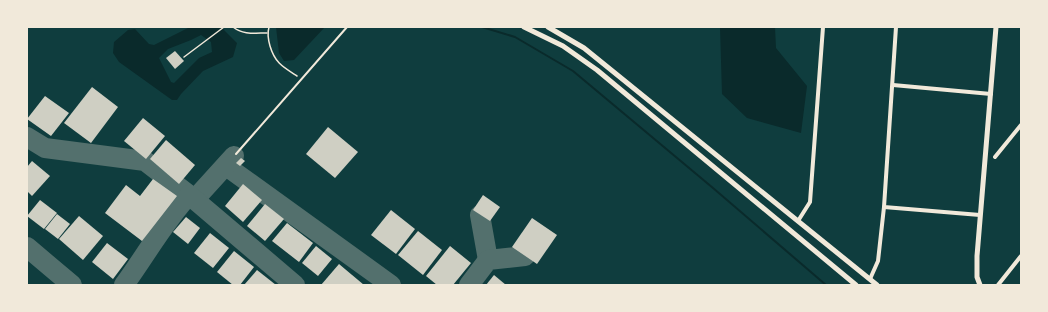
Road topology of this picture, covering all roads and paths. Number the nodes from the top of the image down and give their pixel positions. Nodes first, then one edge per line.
1 (223, 27) edge
2 (233, 27) edge
3 (269, 27) edge
4 (347, 27) edge
5 (524, 27) edge
6 (548, 27) edge
7 (823, 27) edge
8 (896, 27) edge
9 (996, 27) edge
10 (268, 33) junction
11 (184, 57) dead end
12 (302, 79) junction
13 (893, 85) junction
14 (990, 94) junction
15 (1021, 125) edge
16 (236, 154) dead end
17 (995, 157) dead end
18 (884, 207) junction
19 (980, 215) junction
20 (798, 221) junction
21 (1021, 256) edge
22 (870, 279) junction
23 (856, 285) edge
24 (877, 285) edge
25 (980, 285) edge
26 (998, 285) edge

1 - 11 path
2 - 10 path
3 - 10 path
4 - 12 lane
5 - 23 street
6 - 20 street
7 - 20 street
8 - 13 street
9 - 14 street
10 - 12 path
12 - 16 lane
13 - 14 street
13 - 18 street
14 - 19 street
15 - 17 street
18 - 19 street
18 - 22 street
19 - 25 street
20 - 22 street
21 - 26 street
22 - 24 street

